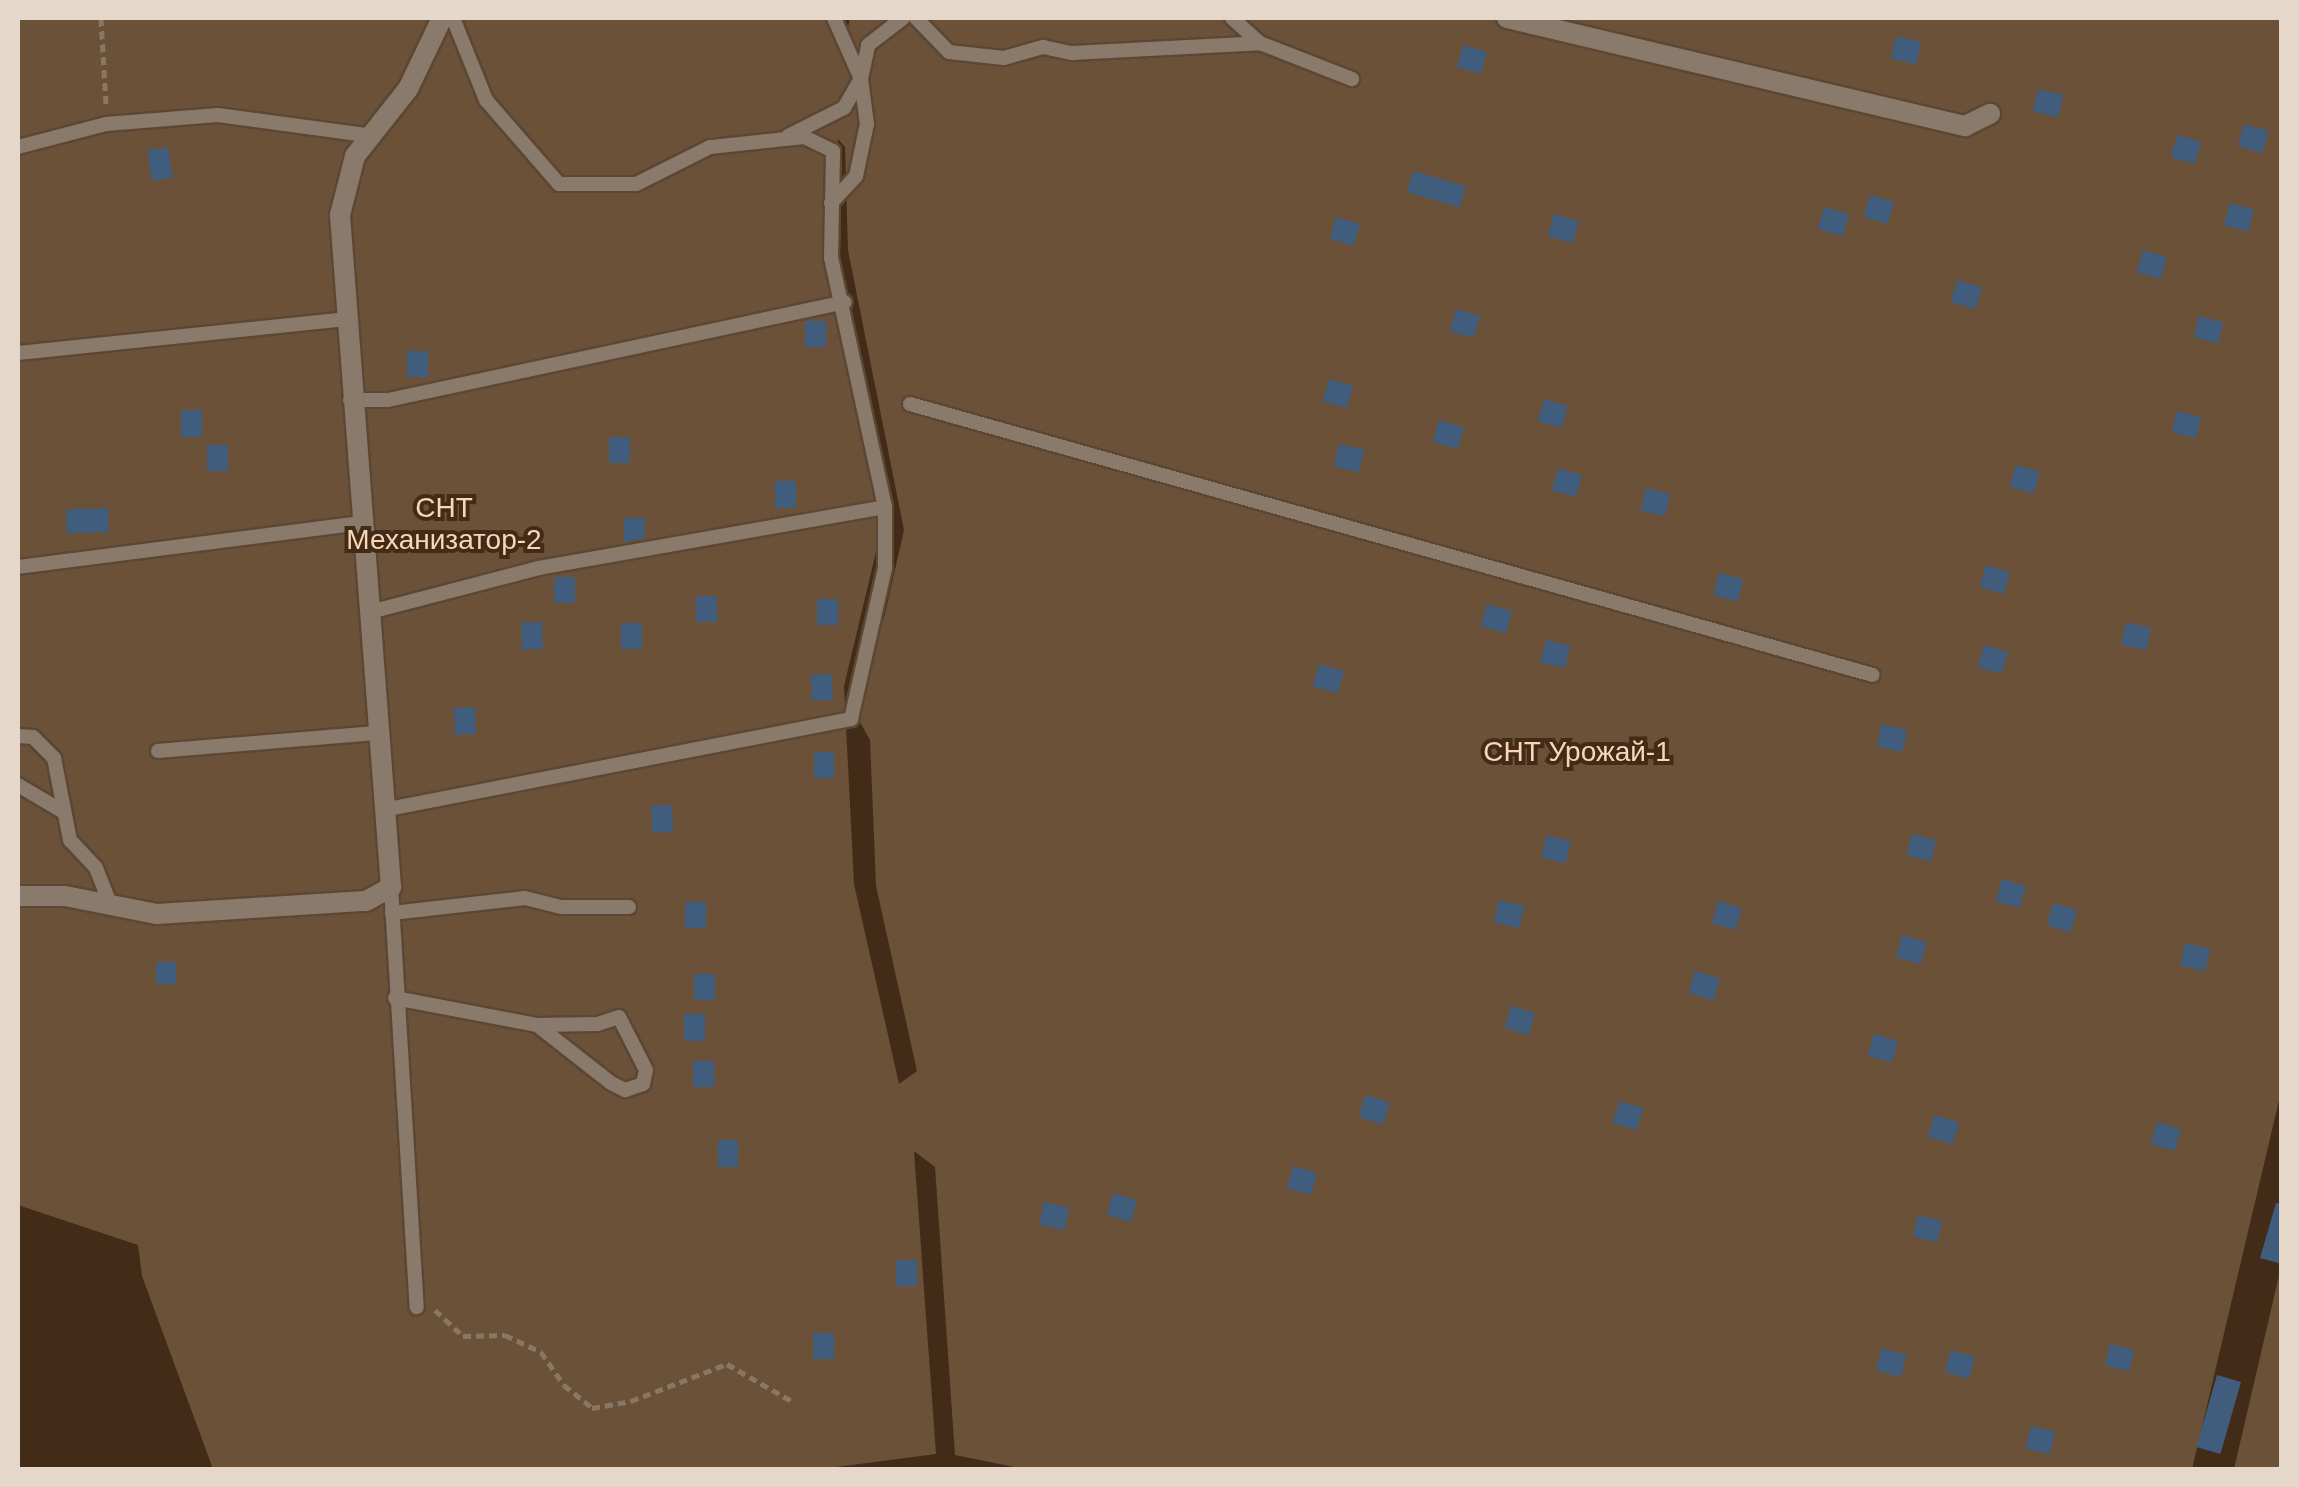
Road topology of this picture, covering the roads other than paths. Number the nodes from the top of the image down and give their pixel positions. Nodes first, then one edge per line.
1 (442, 18) edge
2 (453, 18) edge
3 (834, 18) edge
4 (903, 18) edge
5 (916, 18) edge
6 (1232, 18) edge
7 (1507, 18) edge
8 (1260, 43) junction
9 (861, 79) junction
10 (1352, 80) dead end
11 (1990, 114) dead end
12 (366, 135) junction
13 (779, 141) junction
14 (18, 147) edge
15 (831, 203) junction
16 (845, 302) junction
17 (346, 320) junction
18 (18, 352) edge
19 (350, 400) junction
20 (910, 404) dead end
21 (885, 507) junction
22 (362, 522) junction
23 (18, 567) edge
24 (370, 612) junction
25 (1872, 675) dead end
26 (378, 733) junction
27 (18, 736) edge
28 (158, 751) dead end
29 (18, 784) edge
30 (388, 809) junction
31 (62, 811) junction
32 (391, 888) junction
33 (18, 896) edge
34 (111, 906) junction
35 (628, 907) dead end
36 (392, 913) junction
37 (395, 998) junction
38 (536, 1025) junction
39 (417, 1307) dead end

1 - 12 street
2 - 13 lane
3 - 9 lane
4 - 9 lane
5 - 8 lane
6 - 8 lane
7 - 11 street
8 - 10 lane
9 - 13 lane
9 - 15 lane
12 - 14 lane
12 - 17 street
13 - 15 lane
15 - 16 lane
16 - 19 lane
16 - 21 lane
17 - 18 lane
17 - 19 street
19 - 22 street
20 - 25 lane
21 - 24 lane
21 - 30 lane
22 - 23 lane
22 - 24 street
24 - 26 street
26 - 28 lane
26 - 30 street
27 - 31 lane
29 - 31 lane
30 - 32 street
31 - 34 lane
32 - 34 street
32 - 36 lane
33 - 34 street
35 - 36 lane
36 - 37 lane
37 - 38 lane
37 - 39 lane
38 - 38 lane

